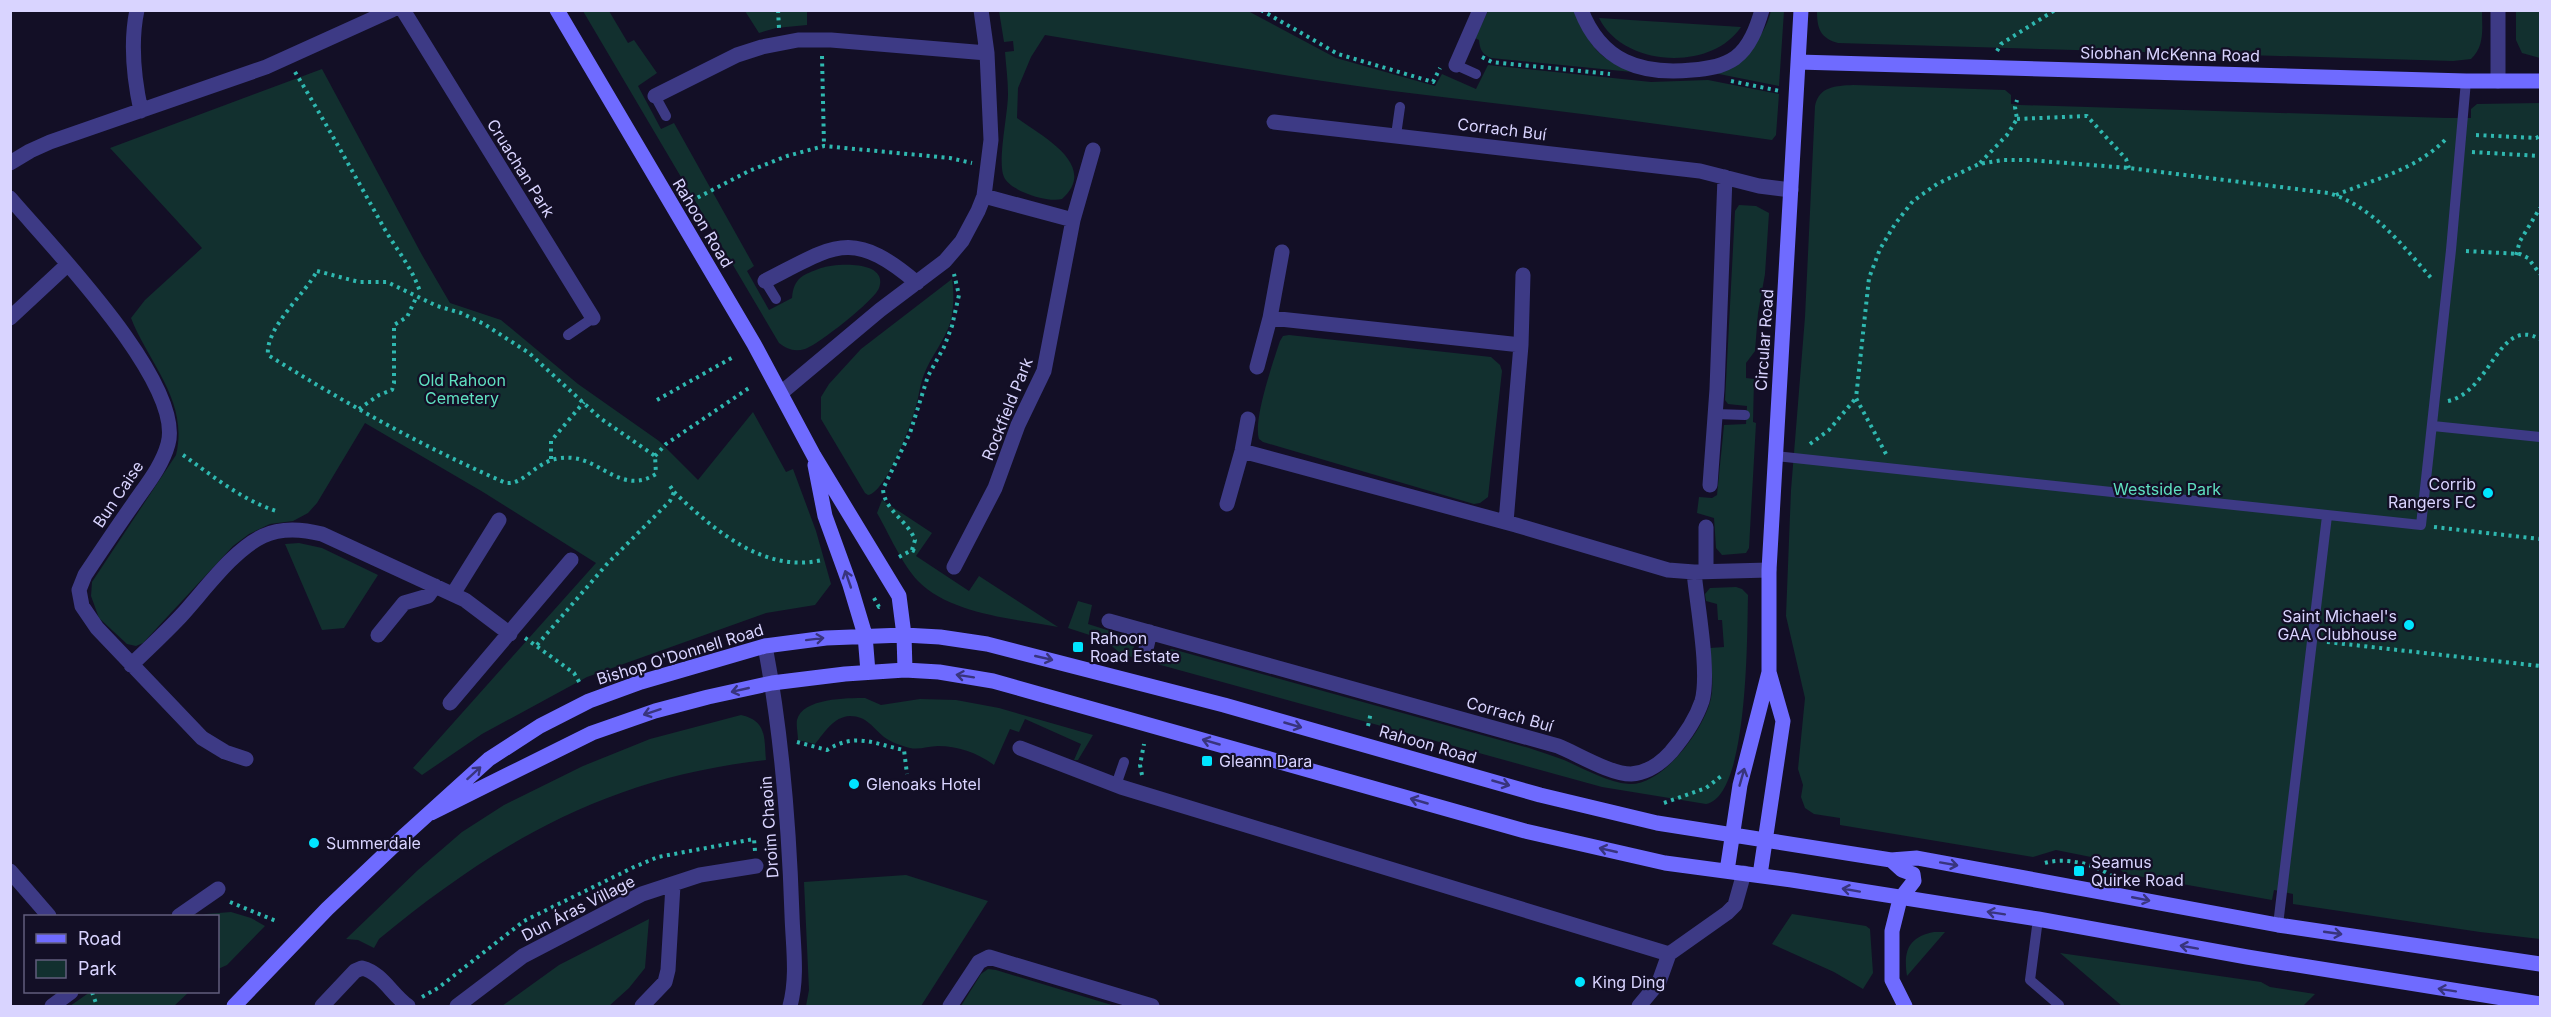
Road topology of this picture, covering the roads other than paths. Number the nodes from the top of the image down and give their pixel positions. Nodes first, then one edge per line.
1 (137, 10) edge
2 (392, 10) edge
3 (403, 10) edge
4 (557, 10) edge
5 (981, 10) edge
6 (1480, 10) edge
7 (1581, 10) edge
8 (1762, 10) edge
9 (1801, 10) edge
10 (2498, 10) edge
11 (987, 53) junction
12 (1798, 63) junction
13 (1450, 64) joint
14 (1476, 74) dead end
15 (2466, 81) junction
16 (2498, 81) junction
17 (2541, 81) edge
18 (655, 96) joint
19 (1400, 107) dead end
20 (141, 111) junction
21 (666, 116) dead end
22 (1274, 122) dead end
23 (1396, 135) junction
24 (1093, 150) dead end
25 (10, 163) edge
26 (1725, 177) junction
27 (1791, 190) junction
28 (984, 196) junction
29 (10, 198) edge
30 (1073, 220) junction
31 (1282, 252) dead end
32 (67, 265) junction
33 (1523, 275) dead end
34 (765, 281) joint
35 (917, 283) junction
36 (776, 299) dead end
37 (10, 318) edge
38 (593, 318) joint
39 (1270, 318) junction
40 (568, 334) dead end
41 (1521, 345) junction
42 (1257, 367) dead end
43 (781, 393) junction
44 (1715, 414) junction
45 (1745, 415) dead end
46 (1248, 418) dead end
47 (2433, 426) junction
48 (2541, 436) edge
49 (1242, 451) junction
50 (814, 456) junction
51 (1775, 456) junction
52 (1710, 485) dead end
53 (1227, 504) dead end
54 (2326, 516) junction
55 (499, 520) dead end
56 (1506, 522) junction
57 (1706, 527) dead end
58 (571, 560) dead end
59 (954, 567) dead end
60 (1769, 570) junction
61 (1700, 572) junction
62 (430, 584) junction
63 (453, 594) junction
64 (1109, 621) dead end
65 (1150, 632) junction
66 (510, 634) junction
67 (378, 635) dead end
68 (865, 635) junction
69 (904, 635) junction
70 (765, 646) junction
71 (1145, 653) dead end
72 (132, 665) junction
73 (904, 670) junction
74 (868, 672) junction
75 (1769, 672) junction
76 (772, 683) junction
77 (450, 703) dead end
78 (1020, 748) dead end
79 (246, 759) dead end
80 (1124, 762) dead end
81 (1116, 785) junction
82 (431, 813) junction
83 (1732, 835) junction
84 (1766, 840) junction
85 (1891, 860) junction
86 (756, 866) road end
87 (10, 871) edge
88 (1726, 871) junction
89 (1744, 873) junction
90 (1760, 876) junction
91 (673, 885) junction
92 (213, 893) road end
93 (1900, 898) junction
94 (48, 915) edge
95 (180, 915) edge
96 (2038, 919) junction
97 (2278, 925) junction
98 (1669, 954) junction
99 (2541, 964) edge
100 (70, 993) edge
101 (413, 1002) edge
102 (2541, 1004) edge
103 (2059, 1005) dead end
104 (52, 1006) edge
105 (234, 1006) edge
106 (322, 1006) edge
107 (457, 1006) edge
108 (642, 1006) edge
109 (790, 1006) edge
110 (950, 1006) edge
111 (1152, 1006) edge
112 (1639, 1006) edge
113 (1905, 1006) edge

1 - 20 street
2 - 20 street
3 - 38 street, Cruachan Park
4 - 43 main road, Rahoon Road
5 - 11 street
6 - 13 street
7 - 8 street
9 - 12 main road, Circular Road
10 - 16 street
11 - 18 street
11 - 28 street
12 - 15 main road, Siobhan McKenna Road
12 - 27 main road, Circular Road
13 - 14 lane
15 - 16 main road, Siobhan McKenna Road
15 - 47 lane
16 - 17 main road, Siobhan McKenna Road
18 - 21 lane
19 - 23 lane
20 - 25 street
22 - 23 street, Corrach Buí
23 - 26 street, Corrach Buí
24 - 30 street, Rockfield Park
26 - 27 street, Corrach Buí
26 - 44 street
27 - 51 main road, Circular Road
28 - 30 street
28 - 35 street
29 - 32 street
30 - 59 street, Rockfield Park
31 - 39 street
32 - 37 street
32 - 72 street, Bun Caise
33 - 41 street
34 - 35 street
34 - 36 lane
35 - 43 street
38 - 40 lane, Cruachan Park
39 - 41 street
39 - 42 street
41 - 56 street
43 - 50 main road, Rahoon Road
44 - 45 lane
44 - 52 street
46 - 49 street
47 - 48 lane
47 - 54 lane
49 - 53 street
49 - 56 street
68 -> 50 main road, Rahoon Road
50 - 69 main road, Rahoon Road
51 - 54 lane
51 - 60 main road, Circular Road
54 - 97 lane
55 - 63 street
56 - 61 street
57 - 61 street, Corrach Buí
58 - 66 street
60 - 61 street
60 - 75 main road, Circular Road
61 - 65 street, Corrach Buí
62 - 63 street
62 - 67 street
62 - 72 street
63 - 66 street
64 - 65 street, Corrach Buí
65 - 71 street
66 - 77 street
68 - 69 main road, Bishop O'Donnell Road
70 -> 68 main road, Bishop O'Donnell Road
68 - 74 main road, Rahoon Road
69 - 73 main road, Rahoon Road
69 -> 83 main road, Rahoon Road
70 - 76 street, Droim Chaoin
82 -> 70 main road, Bishop O'Donnell Road
72 - 79 street, Bun Caise
73 - 74 main road, Bishop O'Donnell Road
88 -> 73 main road
74 - 76 main road, Bishop O'Donnell Road
83 -> 75 main road, Circular Road
75 - 84 main road, Circular Road
76 -> 82 main road, Bishop O'Donnell Road
76 - 109 street, Droim Chaoin
78 - 81 street
80 - 81 lane
81 - 98 street
82 - 105 main road, Bishop O'Donnell Road
83 - 84 main road, Rahoon Road
83 - 88 main road, Circular Road
84 - 85 main road, Rahoon Road
84 - 90 main road, Circular Road
85 - 93 main road, Rahoon Road
85 -> 97 main road
86 - 91 street, Dun Áras Village
87 - 94 street
88 - 89 main road
89 - 90 main road
89 - 98 street
93 -> 90 main road
91 - 107 street, Dun Áras Village
91 - 108 street
92 - 95 street
96 -> 93 main road
93 - 113 main road, Rahoon Road
102 -> 96 main road
96 - 103 lane
97 -> 99 main road
98 - 112 street
100 - 104 street
101 - 106 street
110 - 111 street

